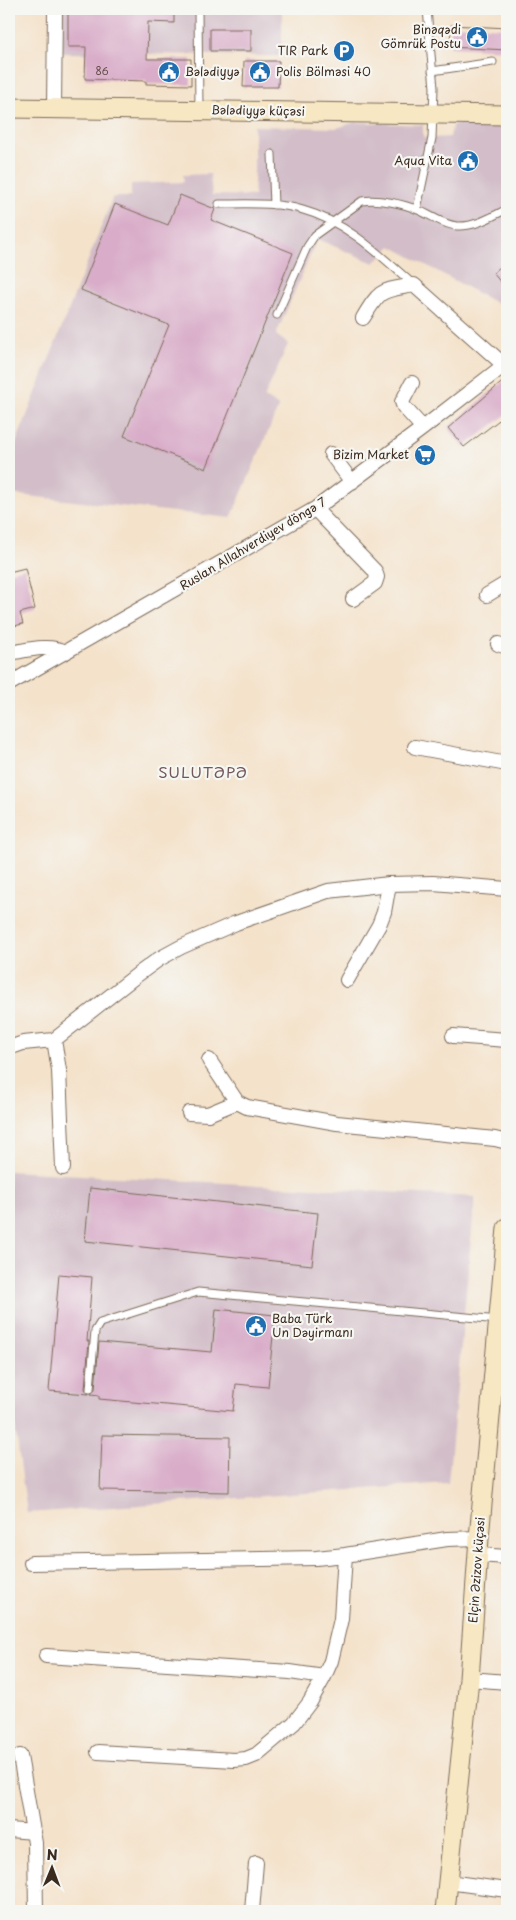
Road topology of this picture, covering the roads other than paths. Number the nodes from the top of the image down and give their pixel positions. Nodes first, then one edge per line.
1 (55, 9) edge
2 (198, 9) edge
3 (427, 9) edge
4 (493, 62) dead end
5 (432, 71) junction
6 (9, 108) edge
7 (54, 108) junction
8 (199, 110) junction
9 (433, 114) junction
10 (507, 115) edge
11 (272, 154) dead end
12 (219, 204) dead end
13 (274, 205) junction
14 (417, 209) junction
15 (507, 209) edge
16 (333, 221) junction
17 (414, 285) junction
18 (277, 315) dead end
19 (363, 318) dead end
20 (506, 364) edge
21 (412, 383) dead end
22 (424, 428) junction
23 (331, 454) dead end
24 (352, 482) junction
25 (315, 509) junction
26 (507, 583) edge
27 (487, 595) dead end
28 (353, 599) dead end
29 (66, 652) junction
30 (9, 653) edge
31 (9, 684) edge
32 (415, 746) dead end
33 (507, 764) edge
34 (389, 884) junction
35 (507, 889) edge
36 (347, 980) dead end
37 (453, 1036) dead end
38 (54, 1040) junction
39 (507, 1040) edge
40 (9, 1048) edge
41 (209, 1060) dead end
42 (238, 1102) junction
43 (189, 1112) dead end
44 (507, 1142) edge
45 (63, 1168) dead end
46 (507, 1228) edge
47 (499, 1320) junction
48 (90, 1389) dead end
49 (479, 1547) junction
50 (345, 1555) junction
51 (507, 1557) edge
52 (31, 1563) dead end
53 (46, 1656) dead end
54 (324, 1677) junction
55 (469, 1679) junction
56 (507, 1682) edge
57 (98, 1752) dead end
58 (20, 1756) dead end
59 (9, 1830) edge
60 (34, 1832) junction
61 (256, 1863) dead end
62 (448, 1882) junction
63 (507, 1890) edge
64 (36, 1911) edge
65 (252, 1911) edge
66 (445, 1911) edge

1 - 7 street
2 - 8 lane
3 - 5 lane
4 - 5 lane
5 - 9 lane
6 - 7 street, Bələdiyyə küçəsi
7 - 8 street, Bələdiyyə küçəsi
8 - 9 street, Bələdiyyə küçəsi
9 - 10 street, Bələdiyyə küçəsi
9 - 14 lane
11 - 13 lane
12 - 13 lane
13 - 16 lane
14 - 15 lane
14 - 16 lane
16 - 17 lane
16 - 18 lane
17 - 19 street
17 - 20 street
20 - 22 street, Ruslan Allahverdiyev döngə 7
21 - 22 street
22 - 24 street, Ruslan Allahverdiyev döngə 7
23 - 24 street
24 - 25 street, Ruslan Allahverdiyev döngə 7
25 - 28 street
25 - 29 street, Ruslan Allahverdiyev döngə 7
26 - 27 street
29 - 30 street
29 - 31 street, Ruslan Allahverdiyev döngə 7
32 - 33 street
34 - 35 street
34 - 36 street
34 - 38 street
37 - 39 street
38 - 40 street
38 - 45 street
41 - 42 street
42 - 43 street
42 - 44 street
46 - 47 street, Elçin Əzizov küçəsi
47 - 48 lane
47 - 49 street, Elçin Əzizov küçəsi
49 - 50 street
49 - 51 street
49 - 55 street, Elçin Əzizov küçəsi
50 - 52 street
50 - 54 street
53 - 54 street
54 - 57 street
55 - 56 street
55 - 62 street, Elçin Əzizov küçəsi
58 - 60 street
59 - 60 street
60 - 64 street
61 - 65 street
62 - 63 street
62 - 66 street, Elçin Əzizov küçəsi

